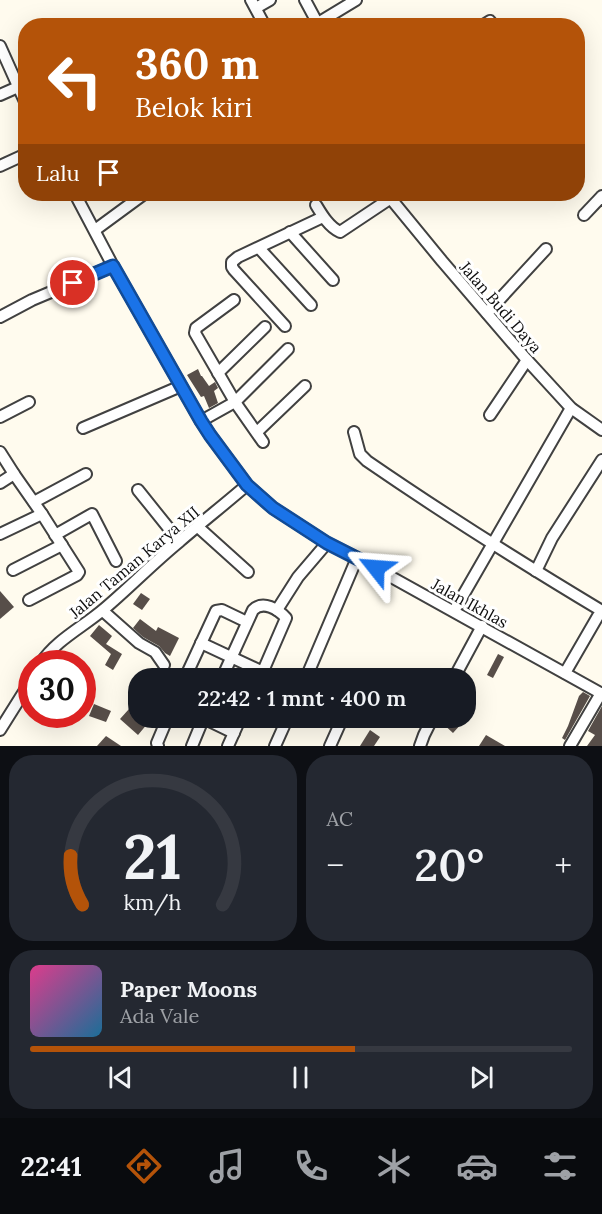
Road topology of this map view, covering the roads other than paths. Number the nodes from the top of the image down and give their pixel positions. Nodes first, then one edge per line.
1 (270, 0) edge
2 (305, 0) edge
3 (356, 0) edge
4 (254, 4) edge
5 (261, 18) edge
6 (315, 18) edge
7 (328, 18) edge
8 (0, 46) edge
9 (18, 82) edge
10 (18, 89) edge
11 (0, 94) edge
12 (18, 158) edge
13 (0, 166) edge
14 (602, 196) edge
15 (79, 201) edge
16 (134, 201) edge
17 (382, 201) edge
18 (393, 201) edge
19 (316, 205) dead end
20 (584, 215) dead end
21 (323, 217) junction
22 (95, 230) junction
23 (290, 232) junction
24 (259, 248) junction
25 (546, 249) dead end
26 (113, 266) junction
27 (333, 280) dead end
28 (234, 300) dead end
29 (311, 305) dead end
30 (487, 313) junction
31 (0, 317) edge
32 (285, 326) dead end
33 (265, 327) dead end
34 (288, 349) dead end
35 (527, 360) junction
36 (218, 373) junction
37 (181, 386) junction
38 (305, 386) dead end
39 (29, 402) dead end
40 (235, 402) junction
41 (571, 408) junction
42 (490, 415) dead end
43 (0, 417) edge
44 (201, 421) junction
45 (83, 428) dead end
46 (602, 430) edge
47 (354, 432) dead end
48 (0, 452) edge
49 (602, 460) edge
50 (14, 474) junction
51 (86, 474) dead end
52 (0, 483) edge
53 (247, 485) junction
54 (138, 490) dead end
55 (34, 502) junction
56 (42, 514) junction
57 (198, 527) junction
58 (0, 534) edge
59 (55, 534) junction
60 (179, 541) junction
61 (327, 543) junction
62 (492, 544) junction
63 (62, 545) junction
64 (357, 558) junction
65 (117, 561) dead end
66 (13, 570) dead end
67 (536, 571) junction
68 (248, 572) dead end
69 (29, 600) dead end
70 (277, 610) junction
71 (103, 611) junction
72 (454, 611) junction
73 (602, 612) edge
74 (247, 622) junction
75 (482, 626) junction
76 (201, 643) junction
77 (51, 650) edge
78 (232, 657) junction
79 (164, 665) dead end
80 (190, 668) edge
81 (227, 668) edge
82 (250, 668) edge
83 (264, 668) edge
84 (310, 668) edge
85 (459, 668) edge
86 (565, 673) junction
87 (601, 693) edge
88 (18, 702) edge
89 (163, 728) edge
90 (199, 728) edge
91 (224, 728) edge
92 (236, 728) edge
93 (283, 728) edge
94 (338, 728) edge
95 (428, 728) edge
96 (0, 730) edge
97 (234, 733) junction
98 (158, 746) edge
99 (192, 746) edge
100 (228, 746) edge
101 (275, 746) edge
102 (330, 746) edge
103 (420, 746) edge
104 (570, 746) edge

1 - 4 street
2 - 6 street
3 - 7 street
4 - 5 street
8 - 9 street
10 - 11 street
12 - 13 street
14 - 20 street
15 - 22 street, Jalan Ikhlas
16 - 22 street
17 - 21 street
18 - 30 street, Jalan Budi Daya
19 - 21 street
21 - 23 street
22 - 26 street, Jalan Ikhlas
23 - 24 street
23 - 27 street
24 - 29 street
24 - 32 street
25 - 30 street
26 - 31 street
26 - 37 street, Jalan Ikhlas
28 - 36 street
30 - 35 street, Jalan Budi Daya
33 - 36 street
34 - 40 street
35 - 41 street, Jalan Budi Daya
35 - 42 street
36 - 40 street
37 - 44 street, Jalan Ikhlas
37 - 45 street
38 - 40 street
39 - 43 street
40 - 44 street
41 - 46 street, Jalan Budi Daya
41 - 62 street
44 - 53 street, Jalan Ikhlas
47 - 62 street
48 - 50 street
49 - 67 street
50 - 52 street
50 - 55 street
51 - 55 street
53 - 57 street, Jalan Taman Karya XII
53 - 61 street, Jalan Ikhlas
54 - 60 street
55 - 56 street
56 - 58 street
56 - 59 street
57 - 60 street, Jalan Taman Karya XII
57 - 68 street
59 - 63 street
59 - 65 street
60 - 71 street, Jalan Taman Karya XII
61 - 64 street, Jalan Ikhlas
61 - 70 street
62 - 67 street
62 - 72 street
63 - 66 street
63 - 69 street
64 - 72 street, Jalan Ikhlas
64 - 84 street
67 - 73 street
70 - 74 street
70 - 83 street
71 - 77 street, Jalan Taman Karya XII
71 - 79 street
72 - 75 street, Jalan Ikhlas
73 - 86 street
74 - 76 street
74 - 78 street
75 - 85 street
75 - 86 street, Jalan Ikhlas
76 - 78 street
76 - 80 street
78 - 81 street
78 - 82 street
86 - 87 street, Jalan Ikhlas
87 - 104 street
88 - 96 street
89 - 98 street
90 - 99 street
91 - 97 street
92 - 97 street
93 - 101 street
94 - 102 street
95 - 103 street
97 - 100 street

